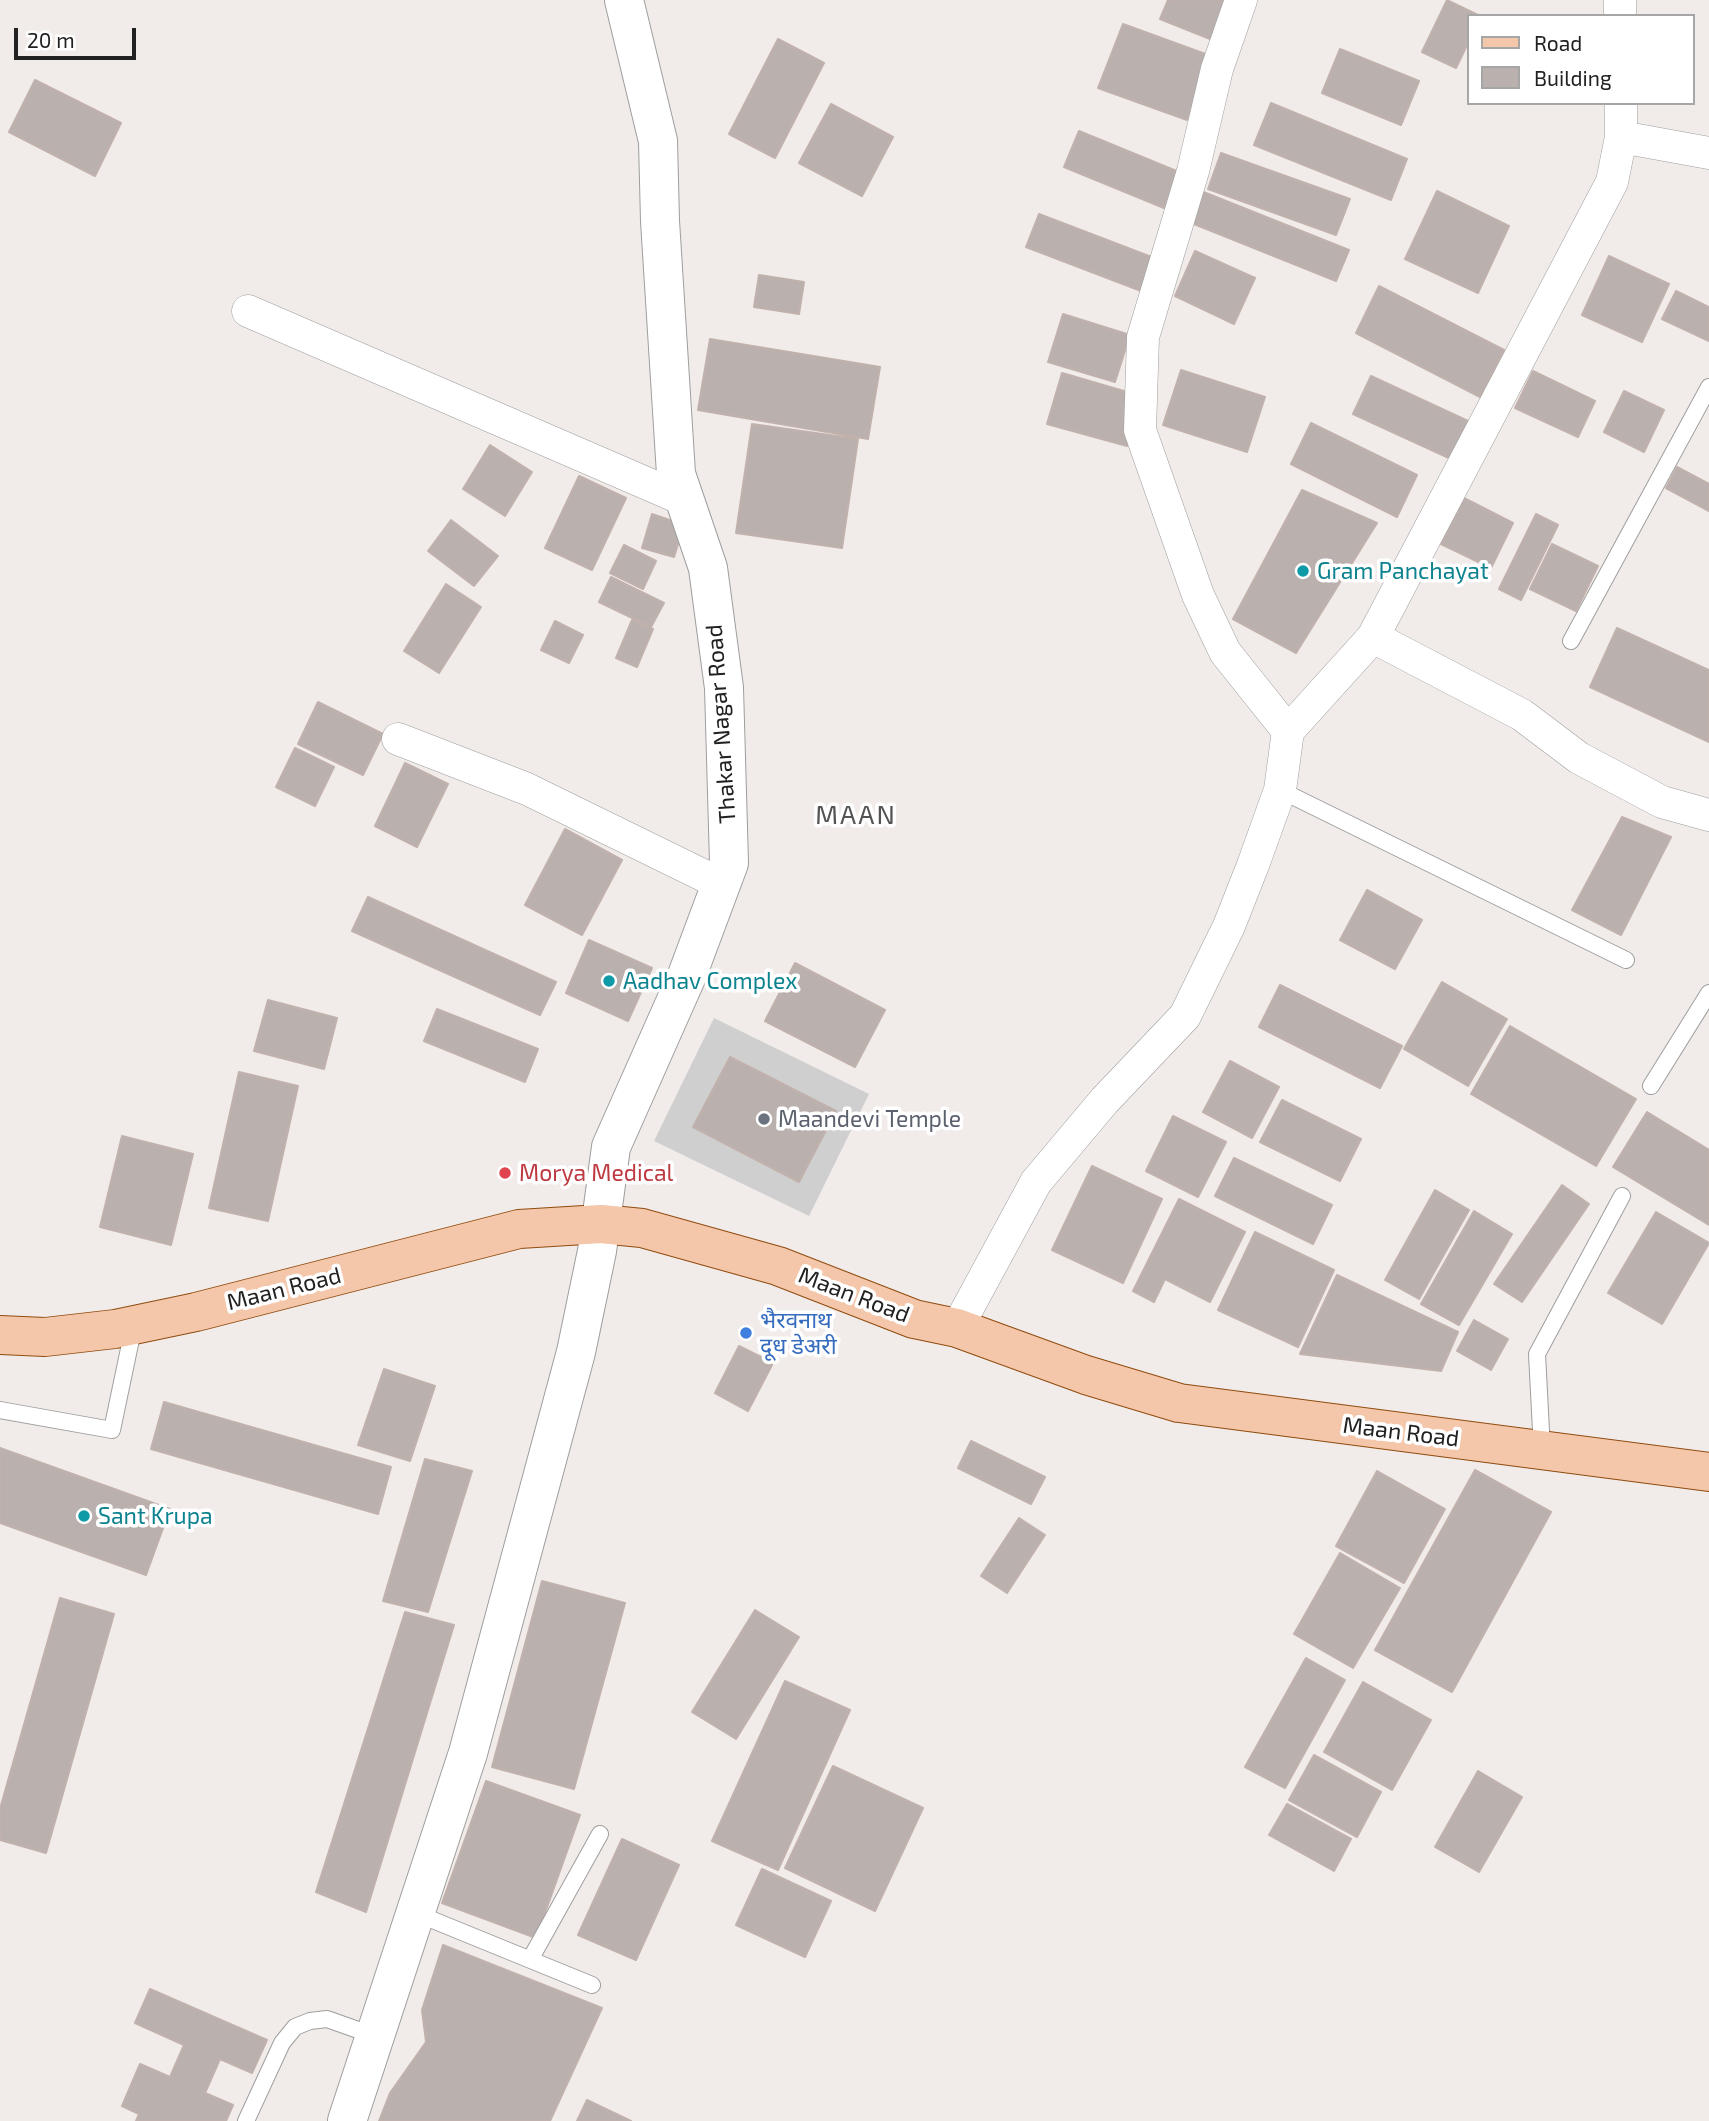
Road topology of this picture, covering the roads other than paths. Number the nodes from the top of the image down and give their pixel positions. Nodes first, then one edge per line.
1 (624, 0) edge
2 (1241, 0) edge
3 (1621, 105) edge
4 (1621, 136) junction
5 (1709, 153) edge
6 (248, 311) dead end
7 (1709, 387) edge
8 (685, 500) junction
9 (1373, 637) junction
10 (1570, 641) dead end
11 (1288, 731) junction
12 (398, 738) dead end
13 (1280, 790) junction
14 (1709, 815) edge
15 (721, 884) junction
16 (1626, 960) dead end
17 (1709, 993) edge
18 (1651, 1086) dead end
19 (1622, 1196) dead end
20 (601, 1224) junction
21 (134, 1325) junction
22 (957, 1328) junction
23 (0, 1335) edge
24 (0, 1410) edge
25 (1542, 1450) junction
26 (1709, 1472) edge
27 (600, 1834) dead end
28 (418, 1914) junction
29 (531, 1958) junction
30 (592, 1985) dead end
31 (377, 2037) junction
32 (246, 2121) edge
33 (347, 2121) edge

1 - 8 street, Thakar Nagar Road
2 - 11 street
3 - 4 street
4 - 5 street
4 - 9 street
6 - 8 street
7 - 10 lane
8 - 15 street, Thakar Nagar Road
9 - 11 street
9 - 14 street
11 - 13 street
12 - 15 street
13 - 16 lane
13 - 22 street
15 - 20 street, Thakar Nagar Road
17 - 18 lane
19 - 25 lane
20 - 21 main road, Maan Road
20 - 22 main road, Maan Road
20 - 28 street, Thakar Nagar Road
21 - 23 main road, Maan Road
21 - 24 lane
22 - 25 main road, Maan Road
25 - 26 main road, Maan Road
27 - 29 lane
28 - 29 lane
28 - 31 street, Thakar Nagar Road
29 - 30 lane
31 - 32 lane
31 - 33 street, Thakar Nagar Road

